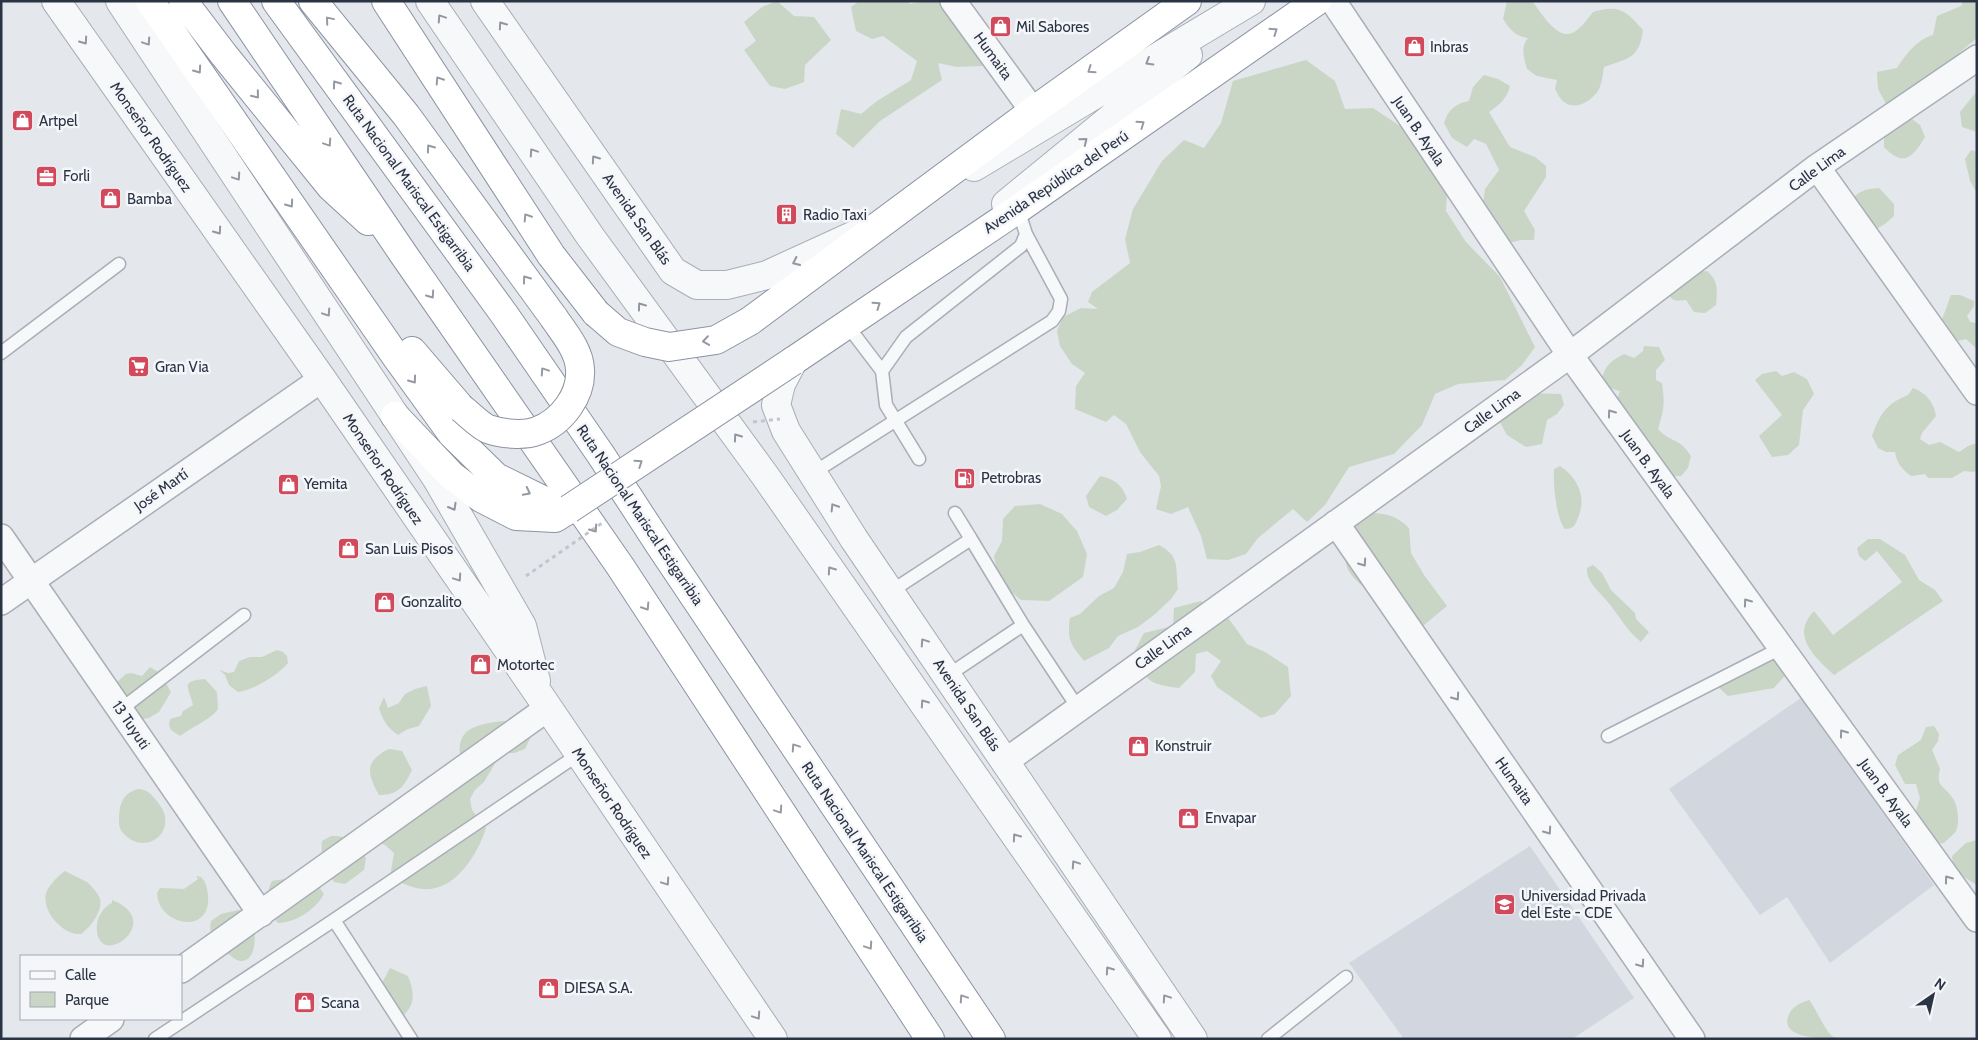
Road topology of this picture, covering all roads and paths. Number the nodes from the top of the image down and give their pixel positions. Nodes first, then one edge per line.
1 (56, 1) edge
2 (120, 1) edge
3 (150, 1) edge
4 (183, 1) edge
5 (232, 1) edge
6 (276, 1) edge
7 (313, 1) edge
8 (386, 1) edge
9 (430, 1) edge
10 (485, 1) edge
11 (953, 1) edge
12 (1187, 1) edge
13 (1252, 1) edge
14 (1317, 1) edge
15 (1333, 1) edge
16 (1977, 58) edge
17 (1033, 111) junction
18 (1817, 167) junction
19 (1018, 209) junction
20 (888, 219) junction
21 (1026, 234) junction
22 (325, 253) junction
23 (404, 255) junction
24 (119, 264) dead end
25 (924, 271) junction
26 (847, 325) junction
27 (1, 353) edge
28 (1570, 356) junction
29 (793, 361) junction
30 (882, 371) junction
31 (322, 379) junction
32 (1977, 392) edge
33 (395, 416) junction
34 (895, 420) junction
35 (919, 458) dead end
36 (813, 473) junction
37 (569, 509) junction
38 (955, 513) dead end
39 (1336, 523) junction
40 (1, 537) edge
41 (971, 539) junction
42 (32, 580) junction
43 (890, 592) junction
44 (1, 602) edge
45 (244, 615) dead end
46 (1024, 625) junction
47 (1781, 648) junction
48 (947, 676) junction
49 (544, 702) junction
50 (1078, 708) junction
51 (120, 710) junction
52 (1608, 736) dead end
53 (579, 754) junction
54 (1006, 761) junction
55 (261, 914) junction
56 (1977, 919) edge
57 (334, 920) junction
58 (182, 969) edge
59 (1346, 978) dead end
60 (110, 1020) edge
61 (83, 1039) edge
62 (155, 1039) edge
63 (410, 1039) edge
64 (773, 1039) edge
65 (930, 1039) edge
66 (991, 1039) edge
67 (1157, 1039) edge
68 (1193, 1039) edge
69 (1268, 1039) edge
70 (1692, 1039) edge

1 -> 31 street, Monseñor Rodríguez
2 -> 33 street
3 -> 22 highway
4 -> 23 highway
5 -> 23 highway
66 -> 6 highway, Ruta Nacional Mariscal Estigarribia
22 -> 7 highway, bridge
20 -> 8 highway, bridge
67 -> 9 street
20 -> 10 street, Avenida San Blás
11 - 17 street, Humaita
12 -> 17 highway
13 -> 20 street, Avenida San Blás
25 -> 13 street
19 -> 14 highway, Avenida República del Perú
15 - 28 street, Juan B. Ayala
16 - 18 street, Calle Lima
17 - 20 highway
18 - 28 street, Calle Lima
18 - 32 street
19 - 21 lane
19 - 25 highway, Avenida República del Perú
21 - 30 lane
21 - 34 lane
22 -> 37 highway
23 -> 65 highway
24 - 27 lane
26 -> 25 highway, Avenida República del Perú
26 - 29 highway, Avenida República del Perú
26 - 30 lane
28 - 39 street, Calle Lima
47 -> 28 street, Juan B. Ayala
29 - 36 street, Avenida San Blás
37 -> 29 highway, Avenida República del Perú, bridge
30 - 34 lane
31 - 42 street, José Martí
31 -> 49 street, Monseñor Rodríguez
33 - 37 highway, Avenida República del Perú
33 -> 49 street
34 - 35 lane
34 - 36 lane
43 -> 36 street, Avenida San Blás
38 - 41 lane
39 - 50 street, Calle Lima
39 -> 70 street, Humaita
40 - 42 street, 13 Tuyuti
41 - 43 lane
41 - 46 lane
42 - 44 street, José Martí
42 - 51 street, 13 Tuyuti
48 -> 43 street, Avenida San Blás
45 - 51 lane
46 - 48 lane
46 - 50 lane
47 - 52 lane
56 -> 47 street, Juan B. Ayala
48 - 54 street, Avenida San Blás
49 - 53 street, Monseñor Rodríguez
49 - 55 street
50 - 54 street, Calle Lima
51 - 55 street, 13 Tuyuti
53 - 57 lane
53 -> 64 street, Monseñor Rodríguez
68 -> 54 street, Avenida San Blás
55 - 58 street
57 - 62 lane
57 - 63 lane
59 - 69 lane
60 - 61 street

